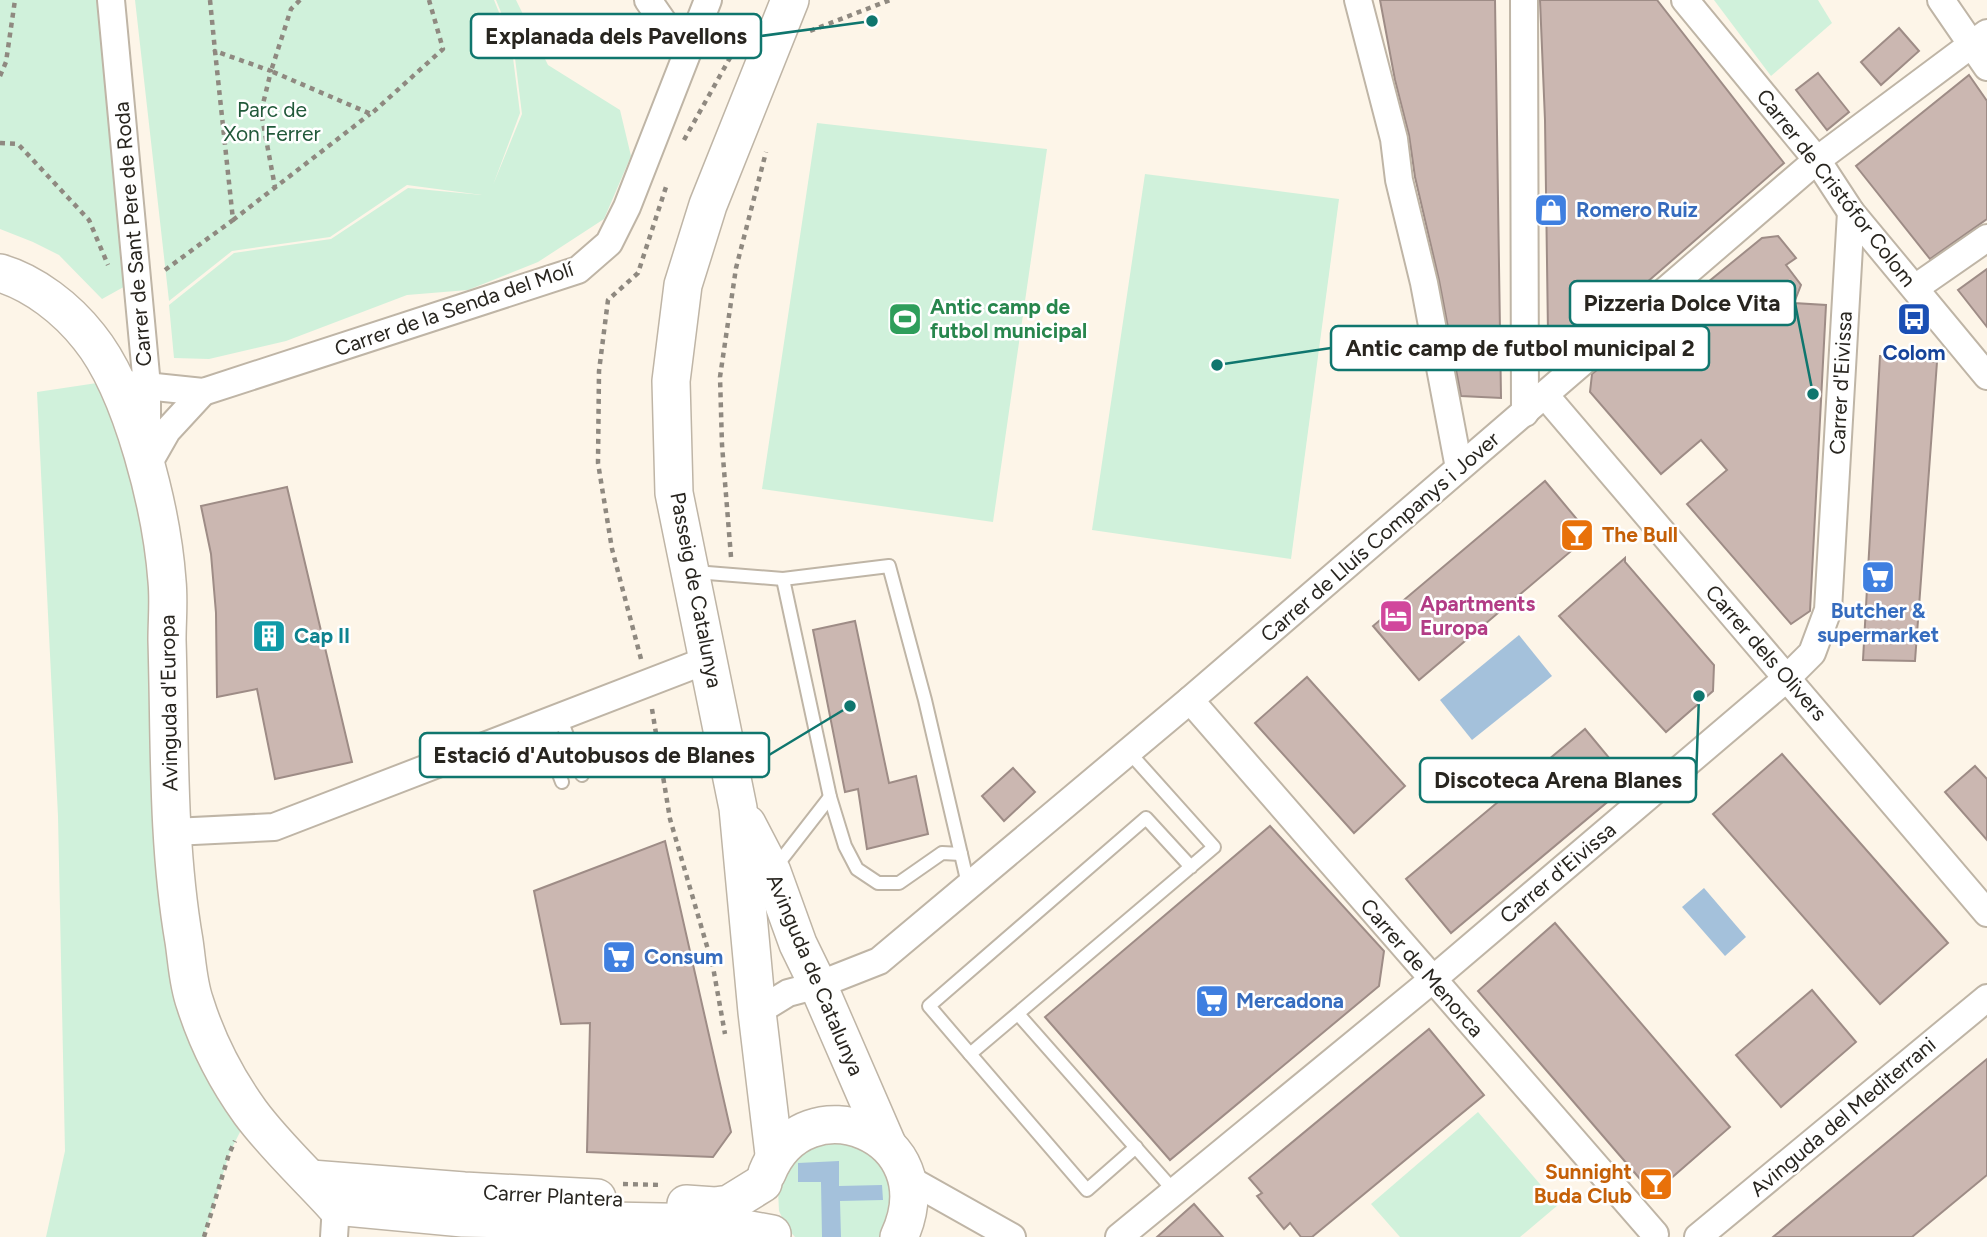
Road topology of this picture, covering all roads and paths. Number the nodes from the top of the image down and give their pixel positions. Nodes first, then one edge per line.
1 (15, 0) edge
2 (111, 0) edge
3 (210, 0) edge
4 (300, 0) edge
5 (429, 0) edge
6 (648, 0) edge
7 (708, 0) edge
8 (890, 0) edge
9 (1358, 0) edge
10 (1524, 0) edge
11 (1685, 0) edge
12 (1941, 0) edge
13 (783, 12) edge
14 (1978, 39) edge
15 (215, 51) junction
16 (686, 55) junction
17 (1987, 67) edge
18 (271, 71) junction
19 (0, 76) edge
20 (371, 114) junction
21 (770, 140) dead end
22 (0, 144) edge
23 (1817, 160) junction
24 (275, 187) junction
25 (1851, 212) junction
26 (233, 220) junction
27 (1987, 238) edge
28 (110, 268) dead end
29 (164, 270) dead end
30 (0, 273) edge
31 (1914, 288) junction
32 (1986, 373) edge
33 (132, 385) junction
34 (203, 392) junction
35 (1545, 395) junction
36 (1525, 414) junction
37 (146, 468) junction
38 (1459, 468) junction
39 (691, 572) junction
40 (733, 575) junction
41 (783, 579) junction
42 (710, 659) junction
43 (1787, 678) junction
44 (1190, 700) junction
45 (550, 720) junction
46 (1128, 751) junction
47 (582, 775) dead end
48 (562, 782) dead end
49 (830, 797) junction
50 (738, 808) junction
51 (173, 832) junction
52 (961, 854) junction
53 (1191, 867) junction
54 (772, 872) junction
55 (968, 884) junction
56 (1987, 912) edge
57 (713, 967) dead end
58 (1432, 980) junction
59 (818, 985) junction
60 (1987, 998) edge
61 (757, 1013) junction
62 (1018, 1014) junction
63 (726, 1036) dead end
64 (970, 1054) junction
65 (250, 1112) junction
66 (887, 1144) junction
67 (1136, 1147) junction
68 (769, 1168) junction
69 (907, 1178) junction
70 (1175, 1192) junction
71 (322, 1193) edge
72 (463, 1228) edge
73 (556, 1229) edge
74 (773, 1235) edge
75 (1654, 1236) edge
76 (204, 1237) edge
77 (899, 1237) edge
78 (1012, 1237) edge
79 (1119, 1237) edge
80 (1698, 1237) edge

1 - 19 path
2 - 33 street, Carrer de Sant Pere de Roda
3 - 15 path
4 - 18 path
5 - 20 path
6 - 16 street
7 - 16 street, Carrer de la Senda del Molí
8 - 13 path
9 - 38 street
10 - 36 street
11 - 23 street, Carrer de Cristófor Colom
12 - 14 street
13 - 39 street, Passeig de Catalunya
14 - 17 street
14 - 23 street, Carrer de Lluís Companys i Jover
15 - 18 path
15 - 26 path
16 - 34 street, Carrer de la Senda del Molí
18 - 20 path
18 - 24 path
20 - 24 path
21 - 40 path
22 - 28 path
23 - 25 street, Carrer de Cristófor Colom
23 - 35 street, Carrer de Lluís Companys i Jover
24 - 26 path
25 - 31 street, Carrer de Cristófor Colom
25 - 43 street, Carrer d'Eivissa
26 - 29 path
27 - 31 street
30 - 33 street, Avinguda d'Europa
31 - 32 street, Carrer de Cristófor Colom
33 - 34 street, Carrer de la Senda del Molí
33 - 37 street, Avinguda d'Europa
34 - 37 street, Carrer de la Senda del Molí
35 - 36 street, Carrer de Lluís Companys i Jover
35 - 43 street, Carrer dels Olivers
36 - 38 street, Carrer de Lluís Companys i Jover
37 - 51 street, Avinguda d'Europa
38 - 44 street, Carrer de Lluís Companys i Jover
39 - 40 lane
39 - 42 street, Passeig de Catalunya
40 - 41 lane
41 - 49 lane
41 - 52 lane
42 - 45 street
42 - 50 street, Passeig de Catalunya
43 - 56 street, Carrer dels Olivers
43 - 58 street, Carrer d'Eivissa
44 - 46 street, Carrer de Lluís Companys i Jover
44 - 58 street, Carrer de Menorca
45 - 47 lane
45 - 48 lane
45 - 51 street
46 - 53 lane
46 - 55 street, Carrer de Lluís Companys i Jover
49 - 52 lane
49 - 54 lane
50 - 54 street, Avinguda de Catalunya
50 - 61 street, Passeig de Catalunya
51 - 65 street, Avinguda d'Europa
52 - 55 lane
53 - 62 lane
53 - 64 lane
54 - 59 street, Avinguda de Catalunya
55 - 59 street, Carrer de Lluís Companys i Jover
57 - 63 path
58 - 70 street, Carrer d'Eivissa
58 - 75 street, Carrer de Menorca
59 - 61 street, Carrer de Lluís Companys i Jover
59 - 66 street, Avinguda de Catalunya
60 - 80 street, Avinguda del Mediterrani
61 - 68 street, Passeig de Catalunya
62 - 64 lane
62 - 67 lane
64 - 67 lane
65 - 71 street, Avinguda d'Europa
65 - 76 path
66 - 68 street, Carrer Plantera
66 - 69 street, Avinguda de Catalunya
67 - 70 lane
68 - 71 street, Carrer Plantera
68 - 74 street, Passeig de Catalunya
69 - 77 street
69 - 78 street
70 - 79 street, Carrer d'Eivissa
71 - 72 street, Carrer Plantera
72 - 73 street, Carrer Plantera
73 - 74 street, Carrer Plantera
75 - 80 street

